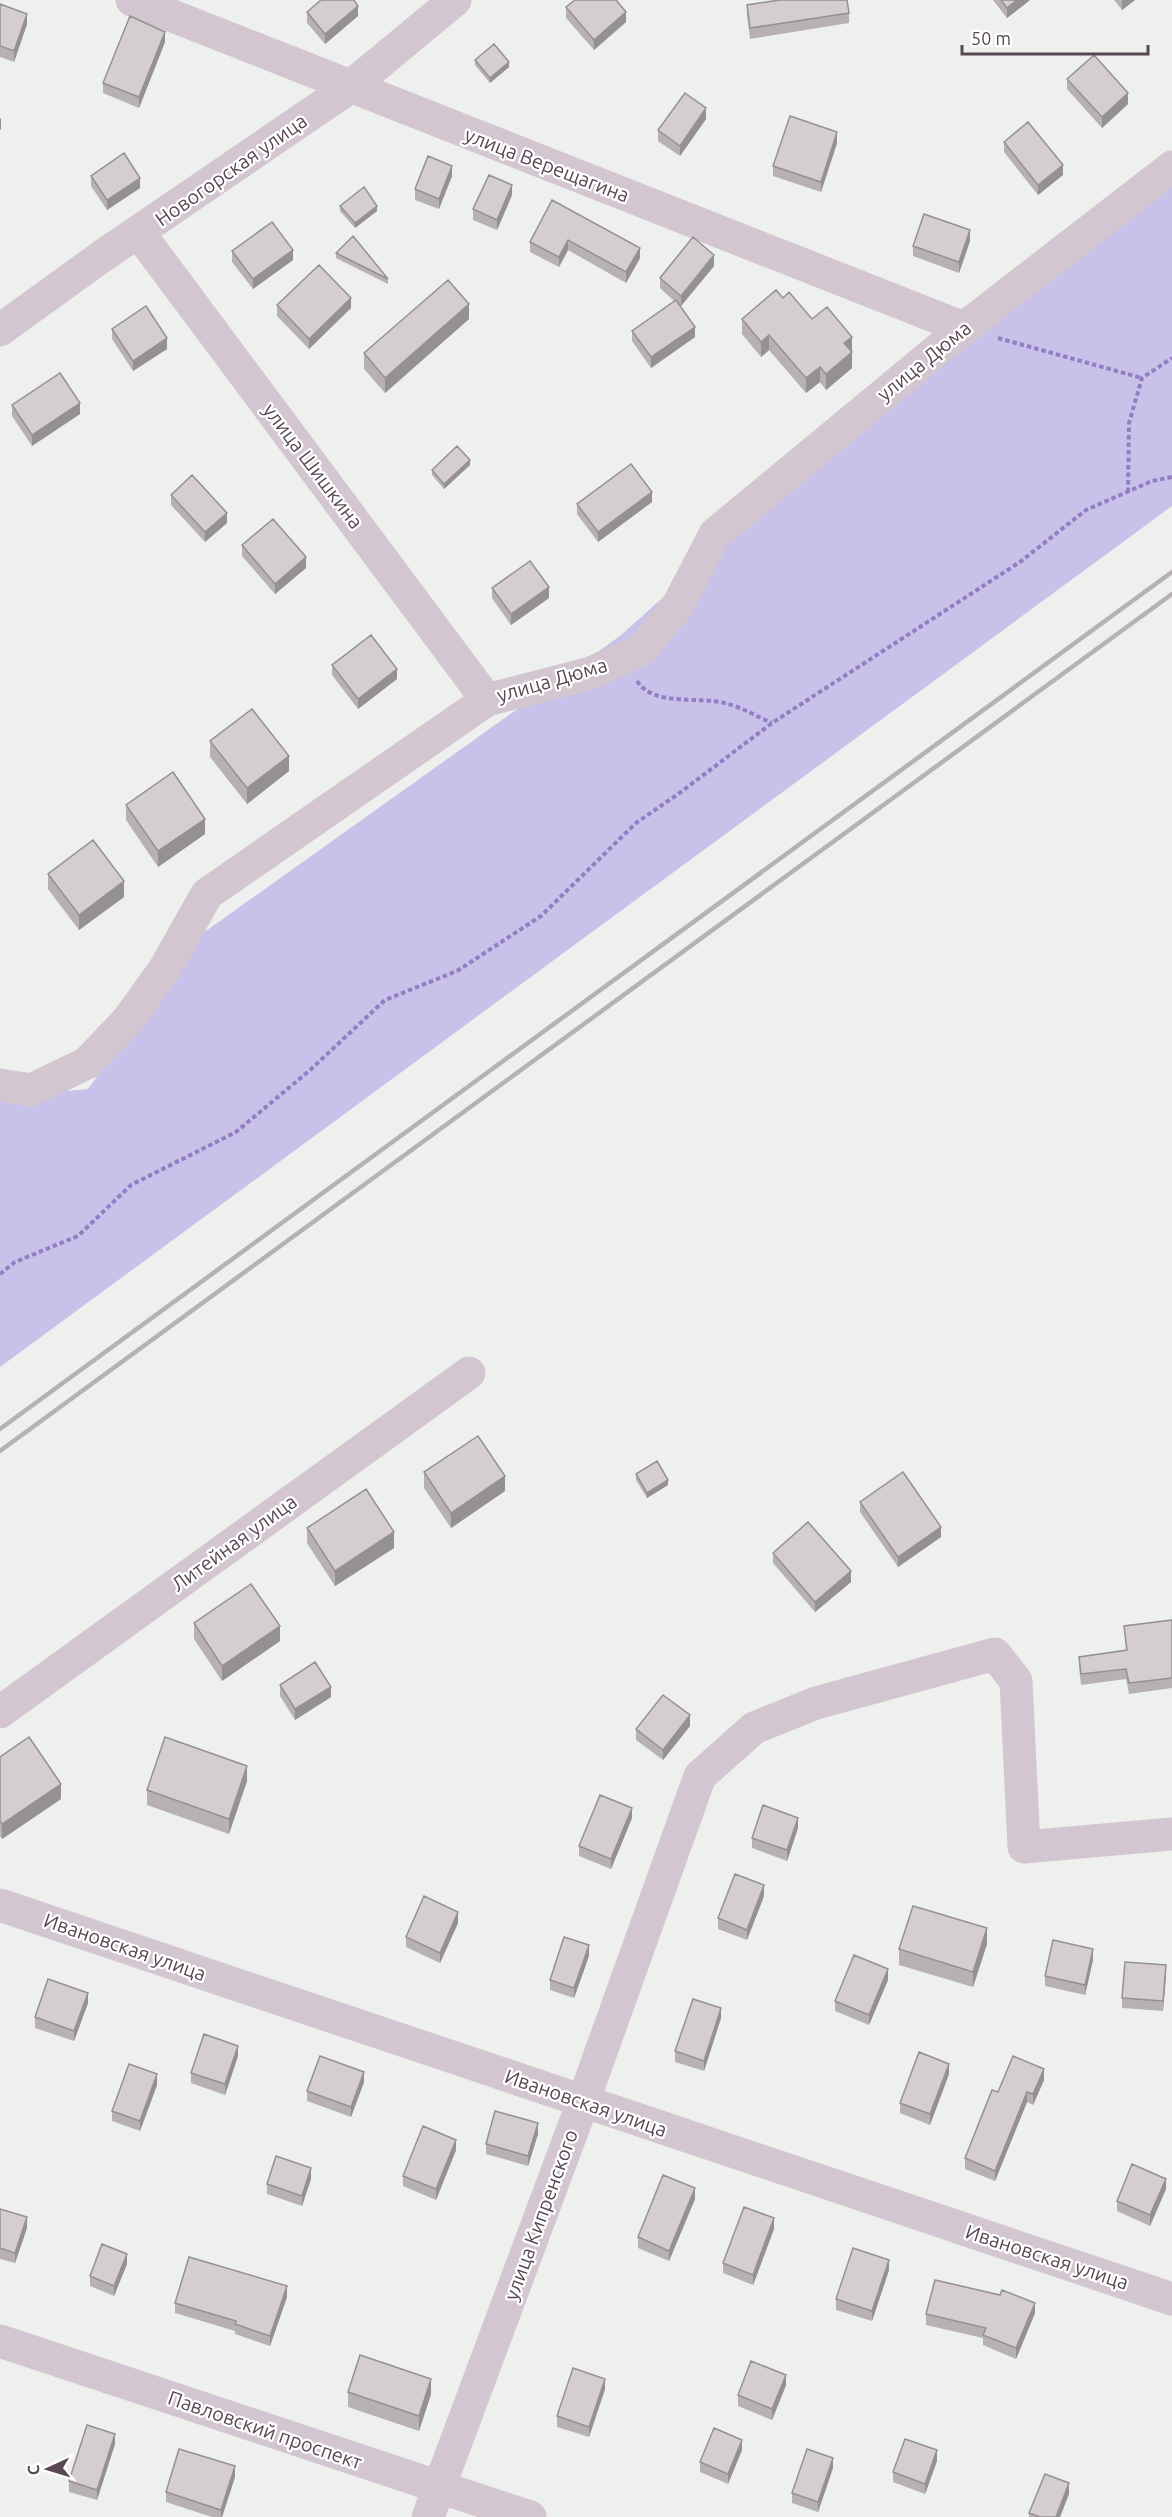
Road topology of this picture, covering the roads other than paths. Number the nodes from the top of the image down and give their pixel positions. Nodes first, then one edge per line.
1 (132, 0) edge
2 (455, 0) edge
3 (181, 9) edge
4 (350, 87) junction
5 (1172, 167) edge
6 (139, 233) junction
7 (964, 328) junction
8 (0, 330) edge
9 (487, 700) junction
10 (0, 1085) edge
11 (469, 1373) dead end
12 (0, 1712) edge
13 (1172, 1834) edge
14 (0, 1905) edge
15 (583, 2102) junction
16 (1172, 2299) edge
17 (0, 2341) edge
18 (434, 2503) edge
19 (530, 2517) edge

1 - 3 street, улица Верещагина
2 - 4 street, Новогорская улица
3 - 4 street, улица Верещагина
4 - 6 street, Новогорская улица
4 - 7 street, улица Верещагина
5 - 7 street, улица Дюма
6 - 8 street, Новогорская улица
6 - 9 street, улица Шишкина
7 - 9 street, улица Дюма
9 - 10 street, улица Дюма
11 - 12 street, Литейная улица
13 - 15 street, улица Кипренского
14 - 15 street, Ивановская улица
15 - 16 street, Ивановская улица
15 - 18 street, улица Кипренского
17 - 18 street, Павловский проспект
18 - 19 street, Павловский проспект

